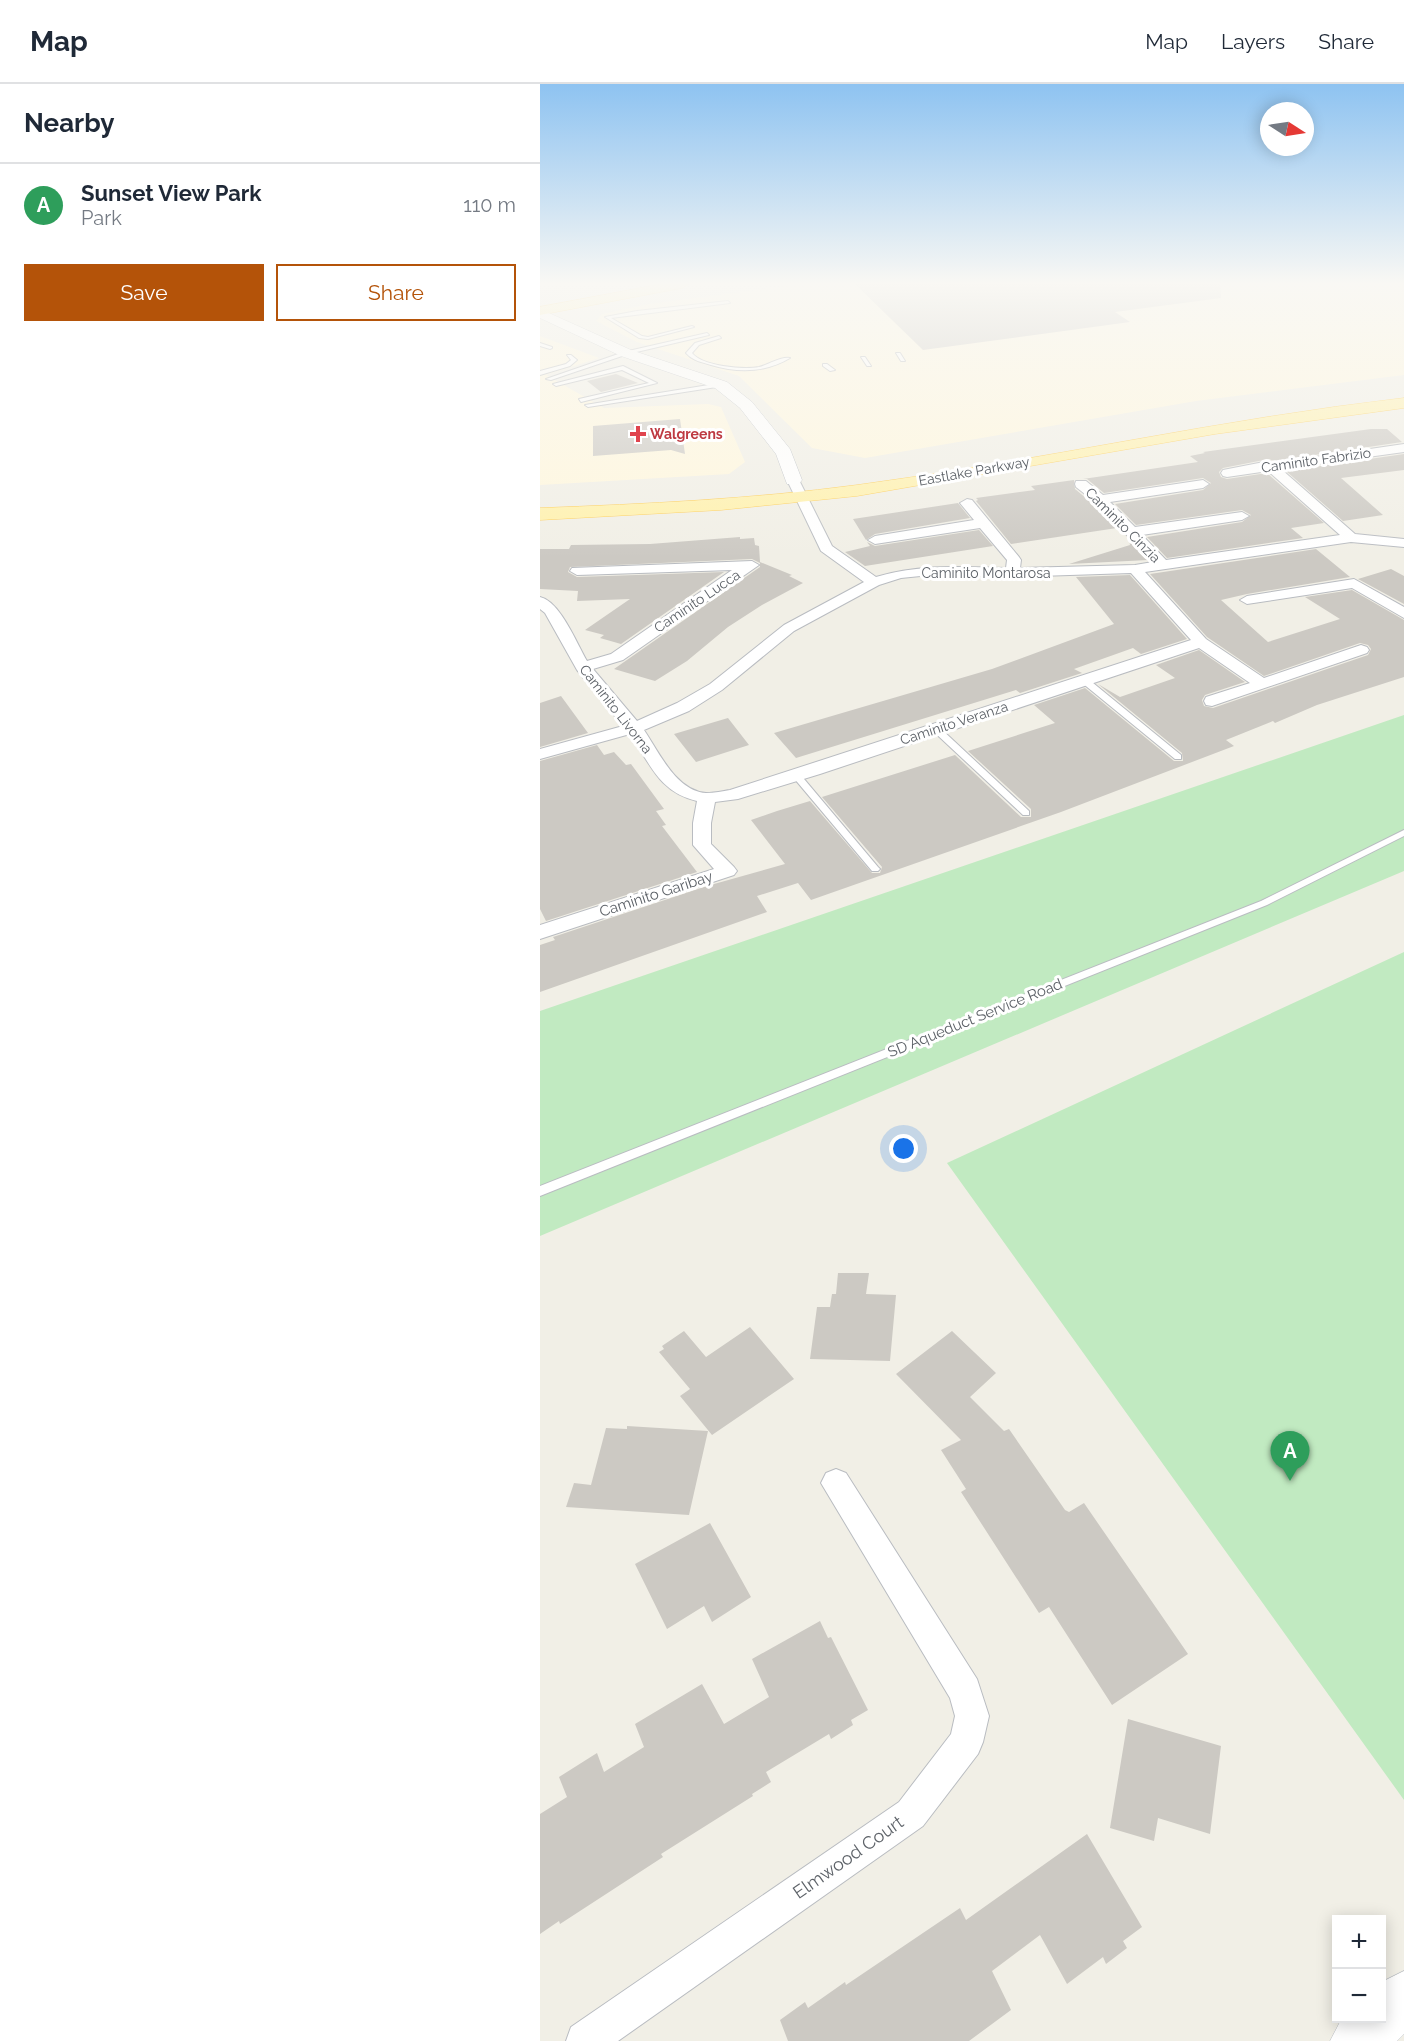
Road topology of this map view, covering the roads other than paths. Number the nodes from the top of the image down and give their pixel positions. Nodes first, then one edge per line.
1 (560, 375) edge
2 (592, 375) edge
3 (639, 375) edge
4 (692, 375) edge
5 (549, 379) dead end
6 (556, 384) dead end
7 (721, 385) junction
8 (1404, 390) edge
9 (1301, 399) dead end
10 (581, 400) dead end
11 (1404, 403) edge
12 (587, 405) dead end
13 (1255, 405) dead end
14 (1162, 421) dead end
15 (1046, 442) dead end
16 (1404, 448) edge
17 (1269, 465) junction
18 (899, 466) dead end
19 (1227, 473) dead end
20 (814, 477) dead end
21 (1081, 483) dead end
22 (1203, 484) dead end
23 (797, 488) junction
24 (540, 497) edge
25 (1100, 499) junction
26 (967, 503) dead end
27 (540, 514) edge
28 (1242, 516) dead end
29 (984, 523) junction
30 (1132, 532) junction
31 (1351, 538) junction
32 (875, 540) dead end
33 (1368, 540) junction
34 (1404, 543) edge
35 (1404, 553) edge
36 (1164, 566) junction
37 (1135, 569) junction
38 (577, 571) dead end
39 (1012, 573) junction
40 (874, 582) junction
41 (1247, 600) dead end
42 (541, 601) edge
43 (1404, 614) edge
44 (1201, 642) junction
45 (1361, 650) dead end
46 (583, 668) junction
47 (1084, 680) junction
48 (1262, 684) junction
49 (1212, 701) dead end
50 (634, 728) junction
51 (936, 729) junction
52 (540, 754) edge
53 (1178, 757) dead end
54 (796, 775) junction
55 (706, 798) junction
56 (1026, 813) dead end
57 (1404, 833) edge
58 (874, 869) dead end
59 (540, 932) edge
60 (540, 1191) edge
61 (836, 1483) dead end
62 (1404, 1998) edge
63 (585, 2041) edge
64 (1357, 2041) edge

1 - 5 lane
2 - 6 lane
3 - 10 lane
4 - 7 street
7 - 12 lane
7 - 23 street
8 - 9 main road
11 - 23 main road, Eastlake Parkway
13 - 14 main road
15 - 18 main road, Eastlake Parkway
16 - 17 street, Caminito Fabrizio
17 - 19 street, Caminito Fabrizio
17 - 31 street
20 - 23 main road, Eastlake Parkway
21 - 25 street, Caminito Cinzia
22 - 25 street
23 - 24 main road, Eastlake Parkway
23 - 27 main road, Eastlake Parkway
23 - 40 street
25 - 30 street, Caminito Cinzia
26 - 29 street
28 - 30 street
29 - 32 street
29 - 39 street
30 - 36 street, Caminito Cinzia
31 - 33 street, Caminito Montarosa
31 - 36 street, Caminito Montarosa
33 - 34 street, Caminito Montarosa
33 - 35 street
36 - 37 street, Caminito Montarosa
37 - 39 street, Caminito Montarosa
37 - 44 street
38 - 46 street, Caminito Lucca
39 - 40 street, Caminito Montarosa
40 - 50 street, Caminito Montarosa
41 - 43 street
42 - 46 street, Caminito Livorna
44 - 47 street, Caminito Veranza
44 - 48 street
45 - 48 street
46 - 50 street, Caminito Livorna
47 - 51 street, Caminito Veranza
47 - 53 lane
48 - 49 street
50 - 52 street, Caminito Montarosa
50 - 55 street, Caminito Livorna
51 - 54 street, Caminito Veranza
51 - 56 lane
54 - 55 street, Caminito Veranza
54 - 58 lane
55 - 59 street, Caminito Garibay
57 - 60 lane, SD Aqueduct Service Road
61 - 63 street, Elmwood Court
62 - 64 street

